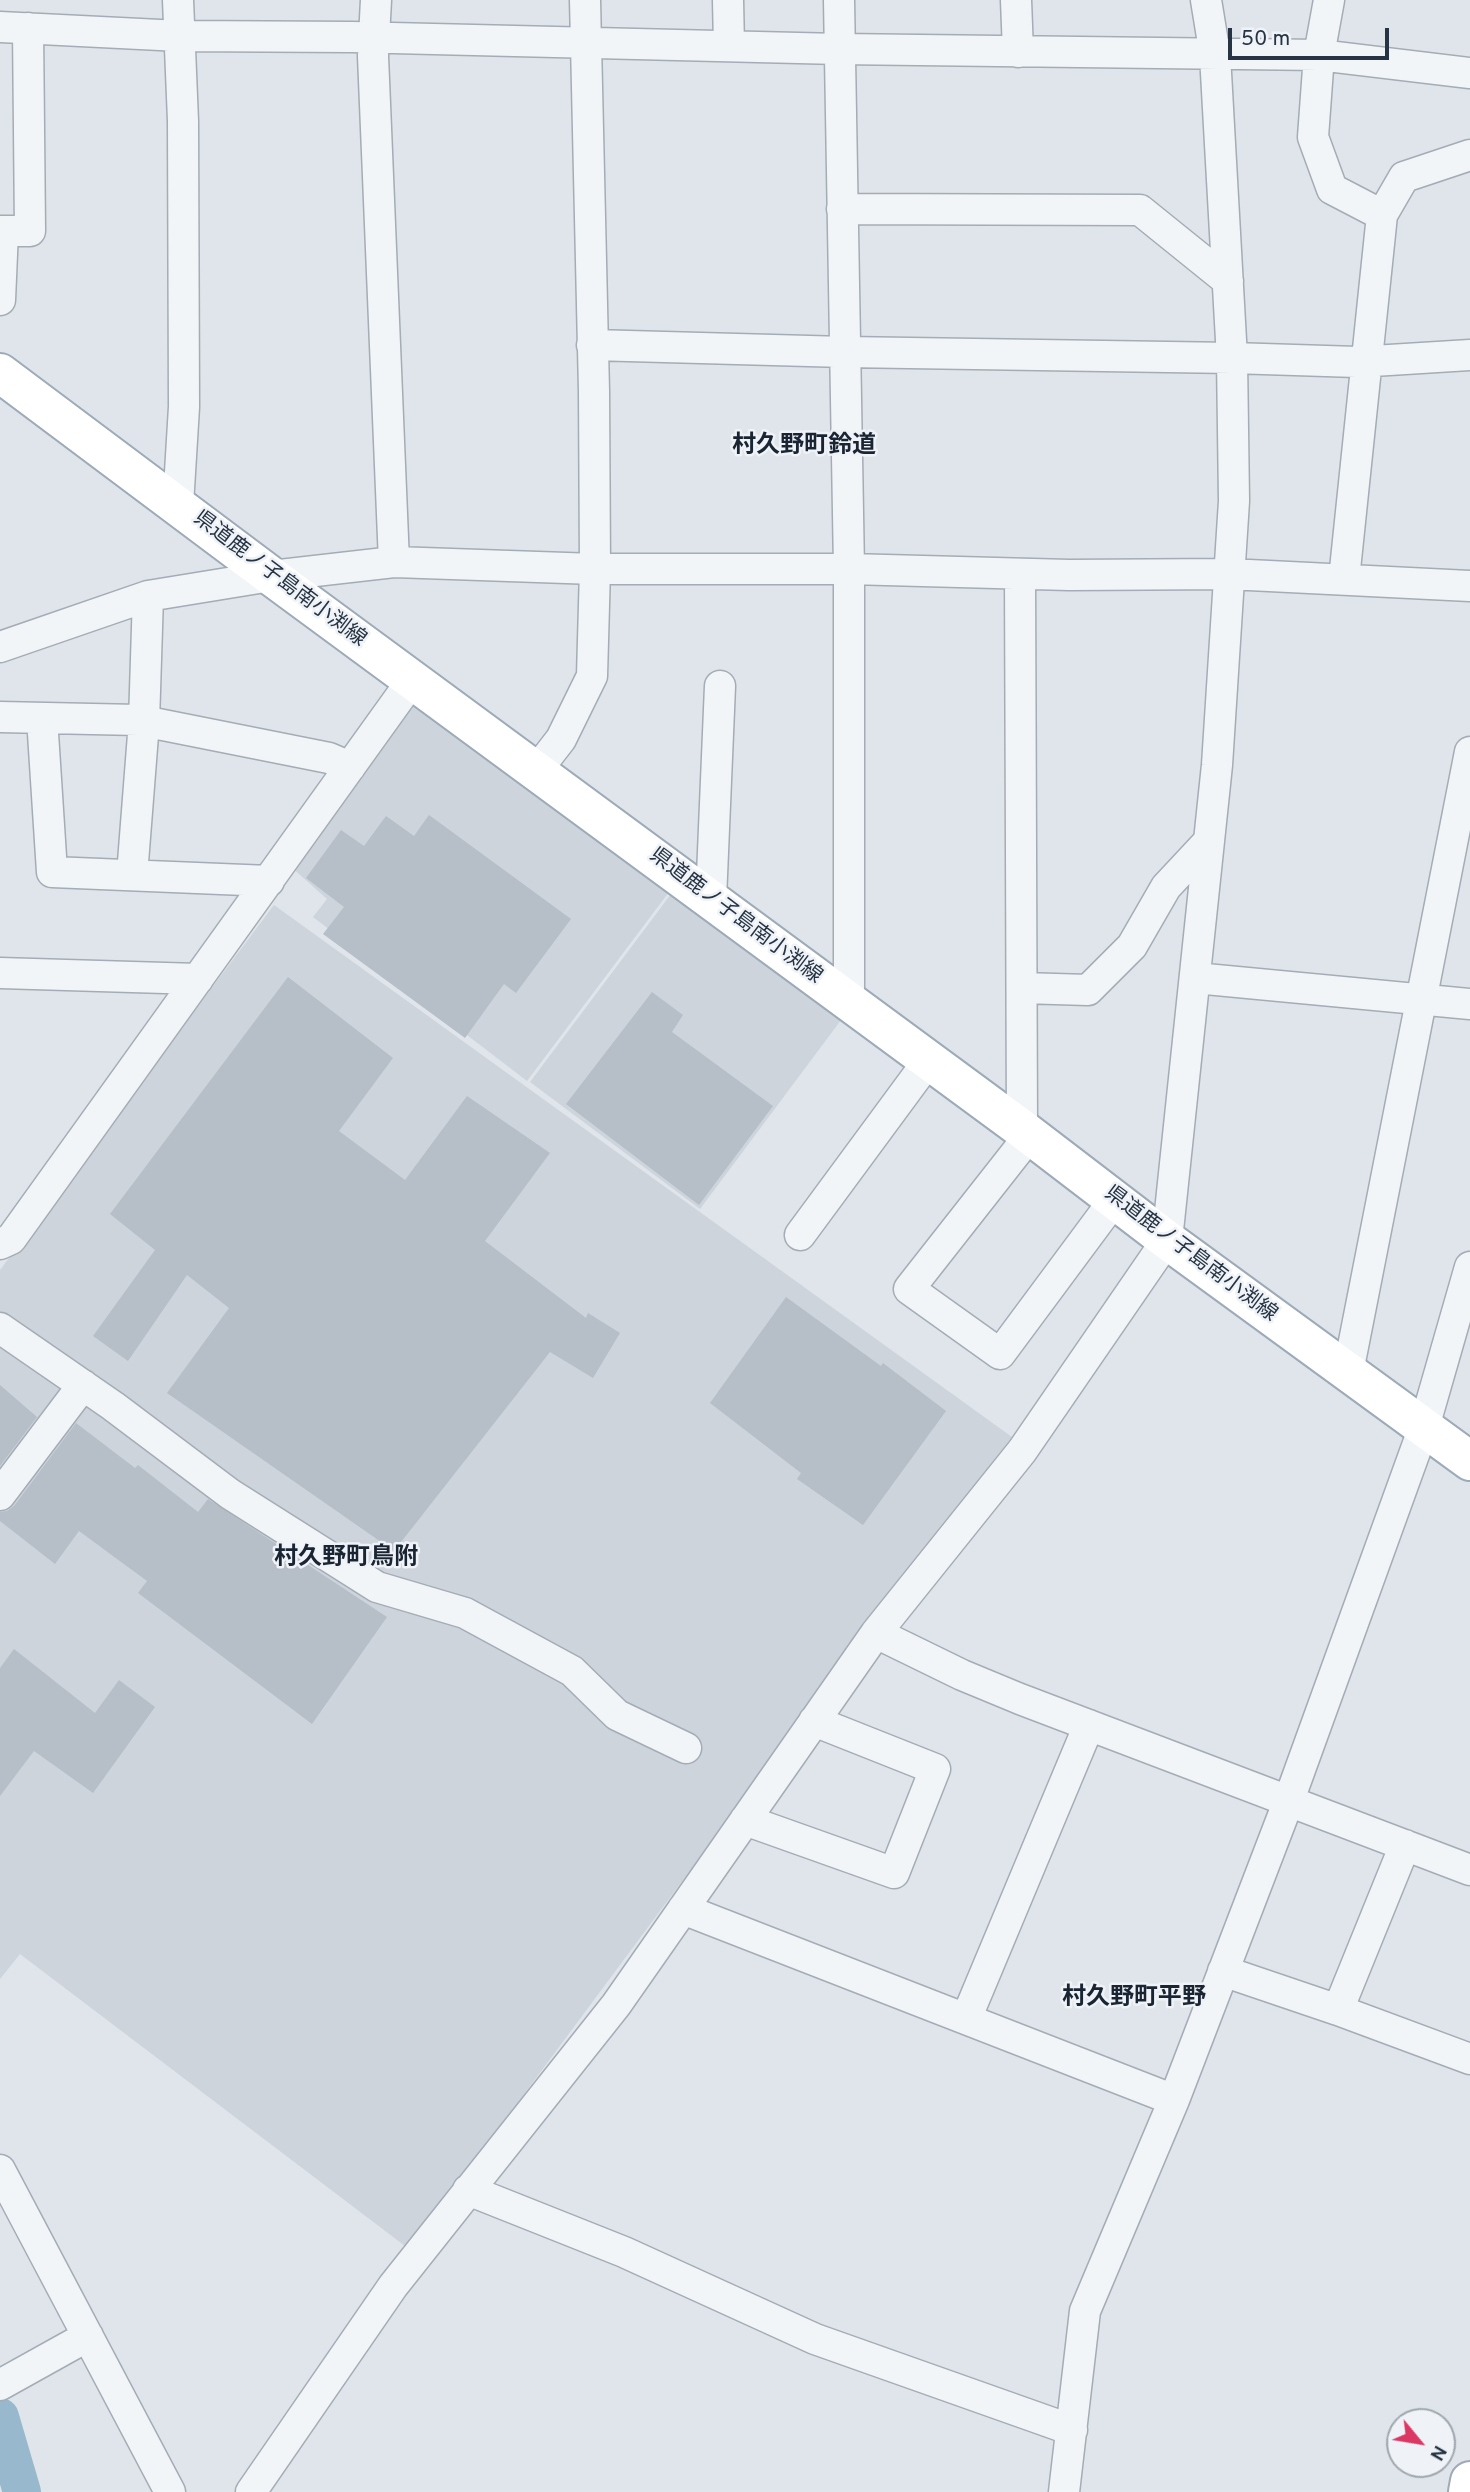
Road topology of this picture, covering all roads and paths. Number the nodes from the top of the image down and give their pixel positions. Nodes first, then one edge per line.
1 (178, 0) edge
2 (376, 0) edge
3 (585, 0) edge
4 (728, 0) edge
5 (839, 0) edge
6 (1016, 0) edge
7 (1206, 0) edge
8 (1329, 0) edge
9 (14, 28) edge
10 (180, 36) junction
11 (374, 38) junction
12 (586, 41) junction
13 (729, 46) junction
14 (839, 49) junction
15 (1018, 52) junction
16 (1214, 55) junction
17 (1319, 55) junction
18 (1470, 73) edge
19 (1470, 155) edge
20 (842, 209) junction
21 (1382, 215) junction
22 (2, 231) edge
23 (1228, 281) junction
24 (0, 300) edge
25 (592, 345) junction
26 (845, 352) junction
27 (1470, 355) edge
28 (1233, 358) junction
29 (1365, 361) junction
30 (0, 373) edge
31 (178, 505) junction
32 (394, 562) junction
33 (595, 569) junction
34 (849, 569) junction
35 (1020, 574) junction
36 (1230, 574) junction
37 (271, 576) junction
38 (1344, 579) junction
39 (1470, 586) edge
40 (148, 596) junction
41 (0, 647) edge
42 (414, 679) junction
43 (720, 687) dead end
44 (0, 717) edge
45 (42, 718) junction
46 (144, 722) junction
47 (1470, 751) edge
48 (351, 767) junction
49 (537, 770) junction
50 (1209, 841) junction
51 (132, 875) junction
52 (268, 881) junction
53 (710, 899) junction
54 (0, 972) edge
55 (1195, 978) junction
56 (198, 979) junction
57 (1022, 988) junction
58 (1421, 999) junction
59 (849, 1002) junction
60 (1470, 1004) edge
61 (929, 1060) junction
62 (1026, 1132) junction
63 (1115, 1199) junction
64 (800, 1235) dead end
65 (1167, 1240) junction
66 (4, 1245) edge
67 (1470, 1267) edge
68 (0, 1328) edge
69 (1348, 1372) junction
70 (83, 1385) junction
71 (1424, 1427) junction
72 (1470, 1461) edge
73 (0, 1495) edge
74 (876, 1633) junction
75 (814, 1721) junction
76 (1090, 1725) junction
77 (686, 1748) dead end
78 (1289, 1800) junction
79 (745, 1820) junction
80 (1405, 1844) junction
81 (1470, 1870) edge
82 (683, 1909) junction
83 (1223, 1971) junction
84 (1338, 2010) junction
85 (966, 2019) junction
86 (1470, 2059) edge
87 (1174, 2100) junction
88 (0, 2170) edge
89 (468, 2190) junction
90 (88, 2336) junction
91 (0, 2385) edge
92 (1072, 2430) junction
93 (1470, 2481) edge
94 (170, 2492) edge
95 (251, 2492) edge
96 (1064, 2492) edge
97 (1468, 2492) edge

1 - 10 street
2 - 11 street
3 - 12 street
4 - 13 street
5 - 14 street
6 - 15 street
7 - 16 street
8 - 17 street
9 - 10 street
9 - 22 street
10 - 11 street
10 - 31 street
11 - 12 street
11 - 32 street
12 - 13 street
12 - 25 street
13 - 14 street
14 - 15 street
14 - 20 street
15 - 16 street
16 - 17 street
16 - 23 street
17 - 18 street
17 - 21 street
19 - 21 street
20 - 23 street
20 - 26 street
21 - 29 street
22 - 24 street
23 - 28 street
25 - 26 street
25 - 33 street
26 - 28 street
26 - 34 street
27 - 29 street
28 - 29 street
28 - 36 street
29 - 38 street
30 - 31 main road, 県道鹿ノ子島南小渕線
31 - 37 main road, 県道鹿ノ子島南小渕線
32 - 33 street
32 - 37 street
33 - 34 street
33 - 49 street
34 - 35 street
34 - 59 street
35 - 36 street
35 - 57 street
36 - 38 street
36 - 50 street
37 - 40 street
37 - 42 main road, 県道鹿ノ子島南小渕線
38 - 39 street
40 - 41 street
40 - 46 street
42 - 48 street
42 - 49 main road, 県道鹿ノ子島南小渕線
43 - 53 street
44 - 45 street
45 - 46 street
45 - 51 street
46 - 48 street
46 - 51 street
47 - 58 street
48 - 52 street
49 - 53 main road, 県道鹿ノ子島南小渕線
50 - 55 street
50 - 57 street
51 - 52 street
52 - 56 street
53 - 59 main road, 県道鹿ノ子島南小渕線
54 - 56 street
55 - 58 street
55 - 65 street
56 - 66 street
57 - 62 street
58 - 60 street
58 - 69 street
59 - 61 main road, 県道鹿ノ子島南小渕線
61 - 62 main road, 県道鹿ノ子島南小渕線
61 - 64 street
62 - 63 main road, 県道鹿ノ子島南小渕線
62 - 63 street
63 - 65 main road, 県道鹿ノ子島南小渕線
65 - 69 main road, 県道鹿ノ子島南小渕線
65 - 74 street
67 - 71 street
68 - 70 street
69 - 71 main road, 県道鹿ノ子島南小渕線
70 - 73 street
70 - 77 street
71 - 72 main road, 県道鹿ノ子島南小渕線
71 - 78 street
74 - 75 street
74 - 76 street
75 - 79 street
75 - 79 street
76 - 78 street
76 - 85 street
78 - 80 street
78 - 83 street
79 - 82 street
80 - 81 street
80 - 84 street
82 - 85 street
82 - 89 street
83 - 84 street
83 - 87 street
84 - 86 street
85 - 87 street
87 - 92 street
88 - 90 street
89 - 92 street
89 - 95 street
90 - 91 street
90 - 94 street
92 - 96 street
93 - 97 main road

